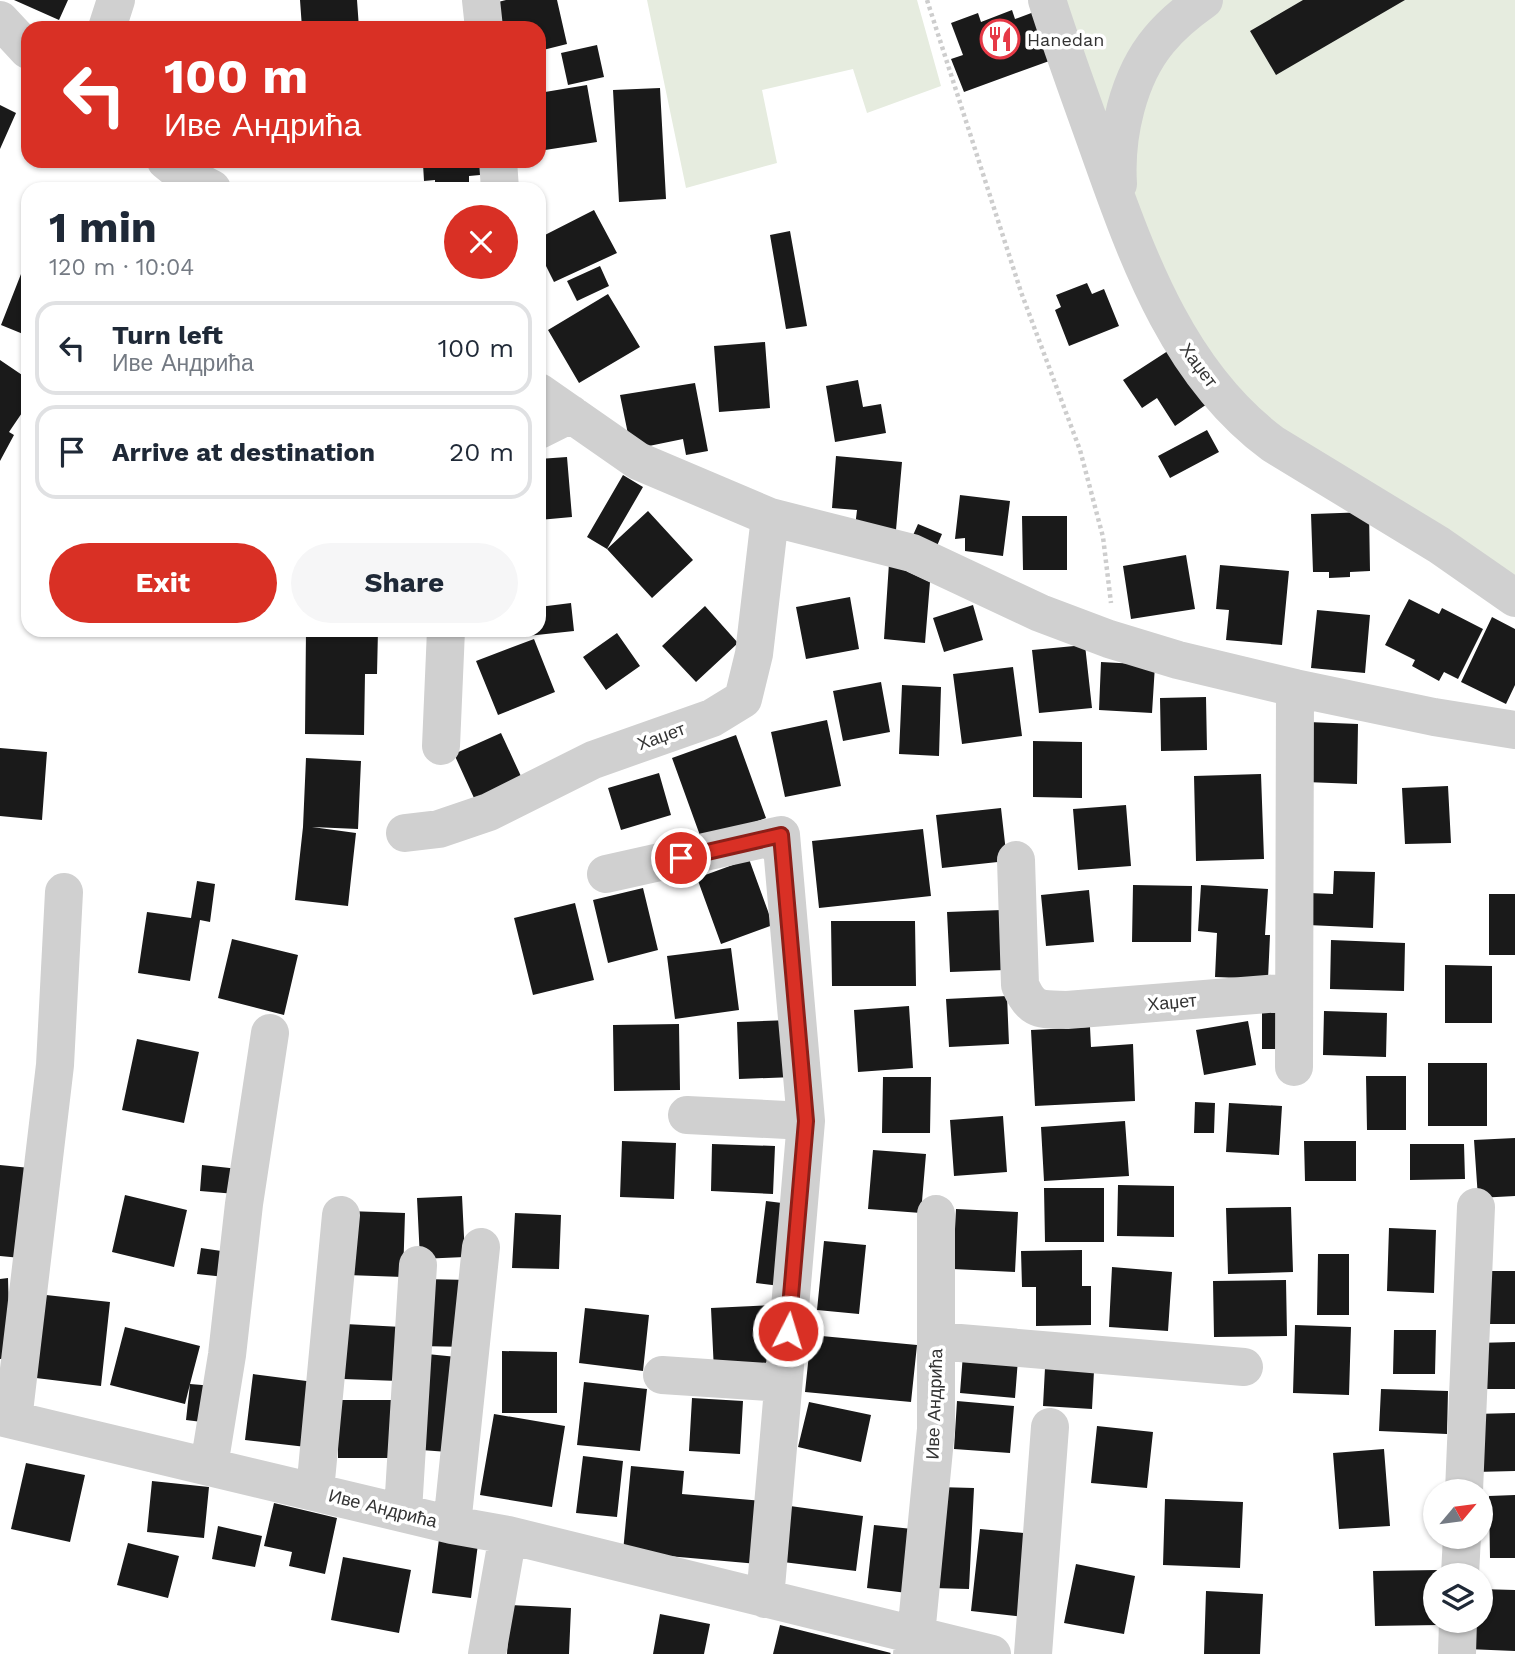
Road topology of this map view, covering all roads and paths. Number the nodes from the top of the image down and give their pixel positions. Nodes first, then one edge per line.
1 (116, 0) edge
2 (481, 0) edge
3 (928, 0) edge
4 (1047, 0) edge
5 (1204, 0) edge
6 (0, 20) edge
7 (109, 21) edge
8 (483, 21) edge
9 (21, 42) edge
10 (1119, 207) junction
11 (546, 405) edge
12 (555, 422) edge
13 (770, 517) junction
14 (1515, 598) edge
15 (446, 637) edge
16 (1109, 639) junction
17 (1295, 688) junction
18 (1515, 730) edge
19 (442, 746) dead end
20 (405, 833) dead end
21 (1016, 860) dead end
22 (606, 874) dead end
23 (64, 892) dead end
24 (1293, 992) junction
25 (270, 1034) dead end
26 (1294, 1067) dead end
27 (687, 1115) dead end
28 (806, 1121) junction
29 (1476, 1207) dead end
30 (936, 1214) dead end
31 (341, 1215) dead end
32 (481, 1247) dead end
33 (418, 1265) dead end
34 (936, 1341) junction
35 (1244, 1367) dead end
36 (662, 1375) dead end
37 (783, 1383) junction
38 (6, 1418) edge
39 (1050, 1427) dead end
40 (209, 1466) junction
41 (1465, 1479) edge
42 (315, 1492) junction
43 (403, 1511) junction
44 (452, 1525) junction
45 (508, 1535) junction
46 (765, 1599) junction
47 (1458, 1633) edge
48 (914, 1645) edge
49 (487, 1654) edge
50 (992, 1654) edge
51 (1033, 1654) edge
52 (1457, 1654) edge

1 - 7 street
2 - 8 street
3 - 16 path
4 - 10 street, Хаџет
5 - 10 street
6 - 9 street
10 - 14 street, Хаџет
11 - 12 street
12 - 13 street
13 - 16 street
13 - 20 street, Хаџет
15 - 19 street
16 - 17 street
17 - 18 street
17 - 24 street
21 - 24 street, Хаџет
22 - 28 street
23 - 38 street
24 - 26 street
25 - 40 street
27 - 28 street
28 - 37 street
29 - 41 street
30 - 34 street, Иве Андрића
31 - 42 street
32 - 44 street
33 - 43 street
34 - 35 street
34 - 48 street, Иве Андрића
36 - 37 street
37 - 46 street
38 - 40 street, Иве Андрића
39 - 51 street
40 - 42 street, Иве Андрића
42 - 43 street, Иве Андрића
43 - 44 street, Иве Андрића
44 - 45 street, Иве Андрића
45 - 46 street, Иве Андрића
45 - 49 street
46 - 48 street, Иве Андрића
47 - 52 street
48 - 50 street, Иве Андрића

